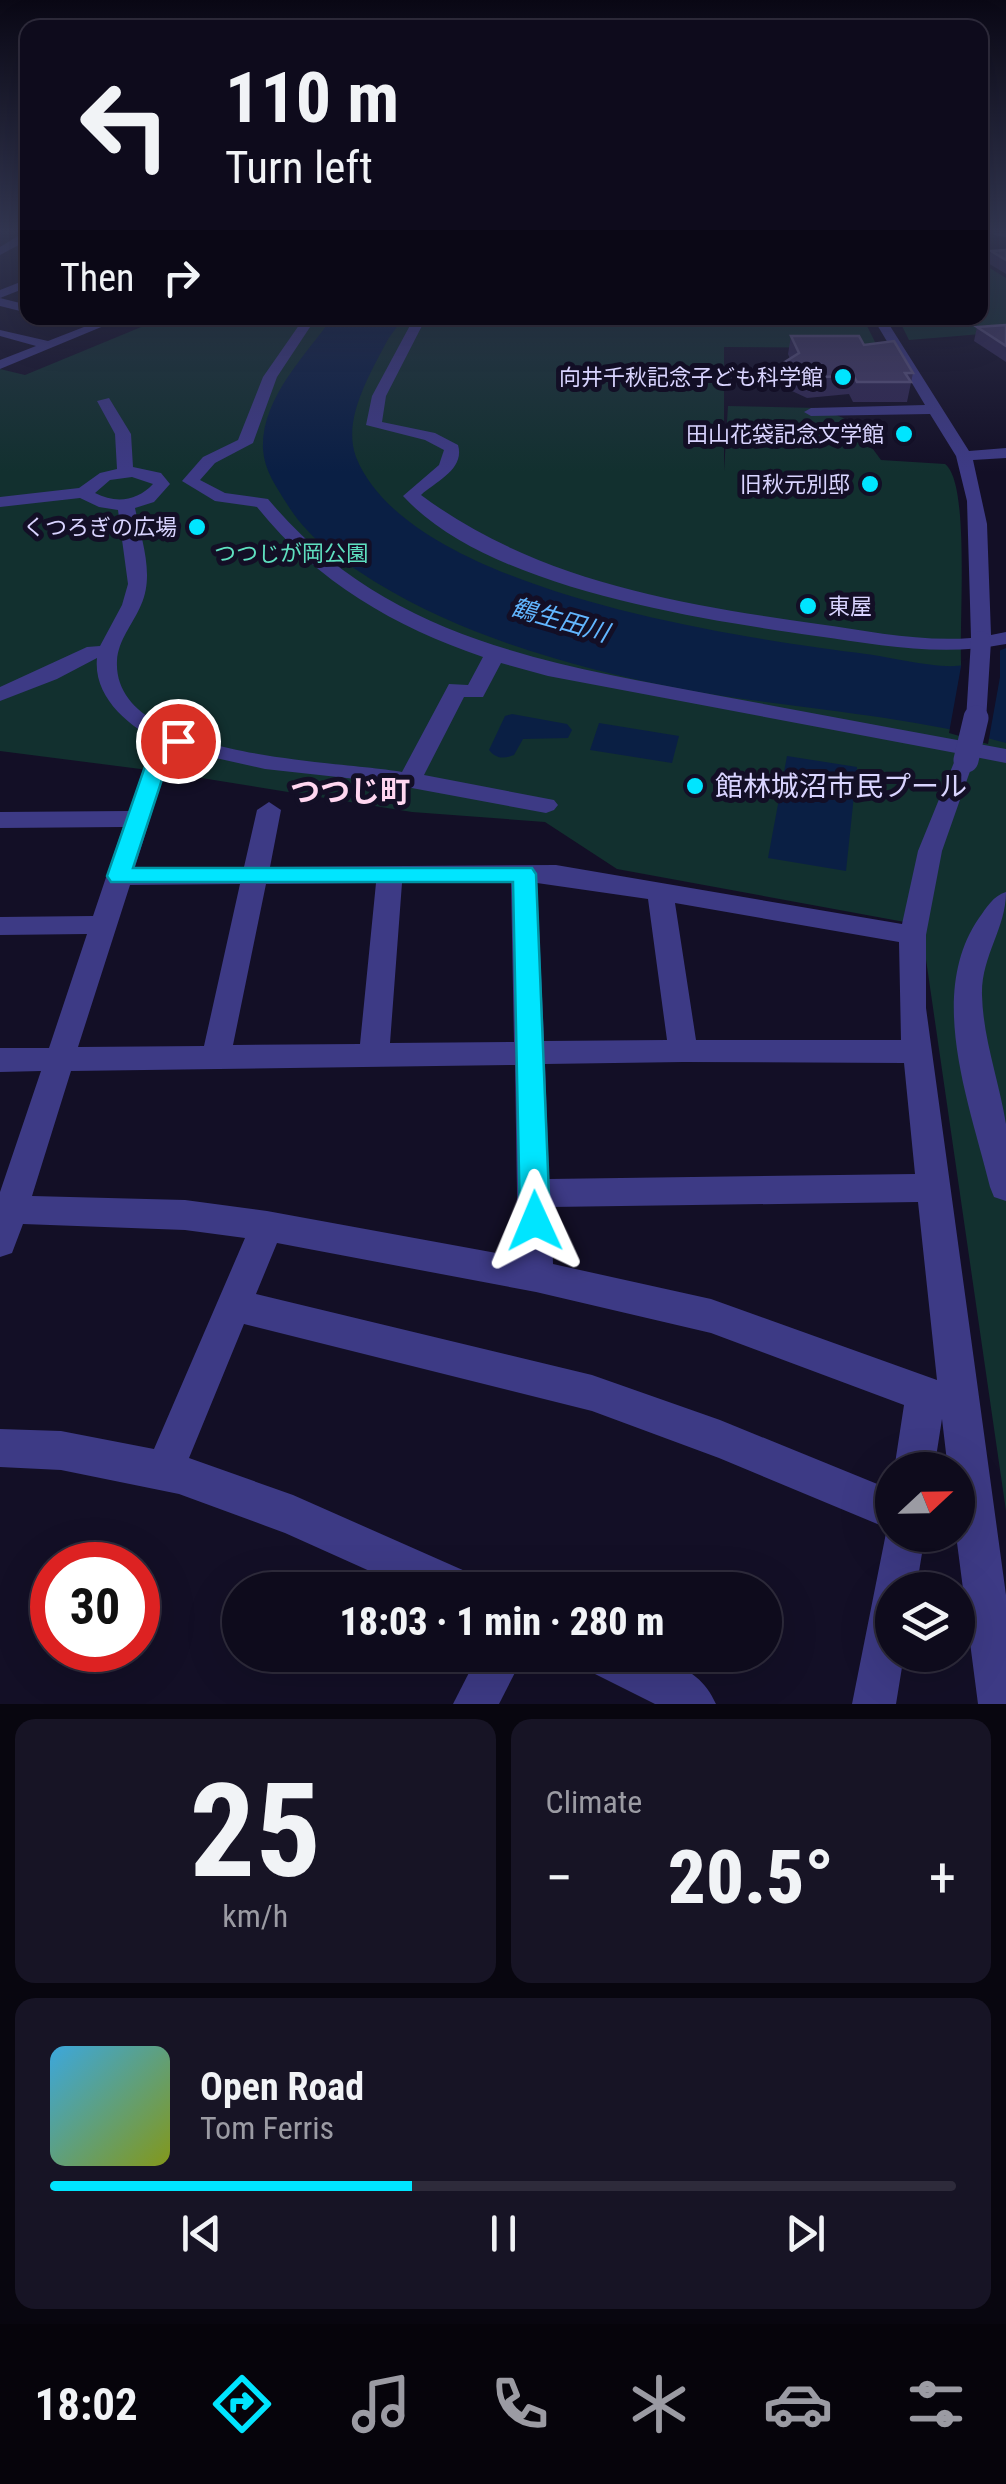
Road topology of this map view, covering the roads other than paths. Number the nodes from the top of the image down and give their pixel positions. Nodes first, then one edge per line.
1 (92, 325) edge
2 (305, 325) edge
3 (416, 325) edge
4 (883, 325) edge
5 (96, 326) joint
6 (3, 334) dead end
7 (48, 345) junction
8 (0, 364) edge
9 (104, 402) dead end
10 (935, 409) junction
11 (812, 412) dead end
12 (1006, 453) edge
13 (964, 456) junction
14 (125, 472) junction
15 (86, 492) junction
16 (0, 502) edge
17 (126, 504) junction
18 (1006, 638) edge
19 (94, 651) dead end
20 (495, 654) junction
21 (0, 696) edge
22 (178, 741) junction
23 (1006, 756) edge
24 (409, 781) junction
25 (546, 806) dead end
26 (269, 810) dead end
27 (139, 818) junction
28 (0, 820) edge
29 (390, 874) junction
30 (524, 874) junction
31 (256, 875) junction
32 (119, 876) junction
33 (660, 890) junction
34 (1006, 901) edge
35 (103, 925) junction
36 (0, 926) edge
37 (913, 935) junction
38 (683, 1051) junction
39 (532, 1052) junction
40 (916, 1052) junction
41 (374, 1054) junction
42 (216, 1058) junction
43 (0, 1060) edge
44 (60, 1060) junction
45 (1006, 1187) edge
46 (931, 1188) junction
47 (535, 1193) junction
48 (4, 1220) edge
49 (267, 1226) junction
50 (536, 1276) junction
51 (233, 1305) junction
52 (942, 1400) junction
53 (0, 1448) edge
54 (921, 1452) edge
55 (166, 1468) junction
56 (875, 1503) edge
57 (419, 1572) edge
58 (493, 1672) edge
59 (639, 1672) edge
60 (880, 1672) edge
61 (475, 1704) edge
62 (694, 1704) edge
63 (874, 1704) edge
64 (1000, 1704) edge

1 - 5 street
2 - 20 street
3 - 18 street
4 - 10 street
5 - 7 street
6 - 7 street
7 - 8 street
9 - 14 street
10 - 11 street
10 - 13 street
12 - 13 street
13 - 37 street, bridge
14 - 15 street
14 - 17 street
15 - 16 street
15 - 17 street
17 - 22 street
19 - 21 street
20 - 23 street
20 - 24 street
22 - 24 street
22 - 27 street
24 - 25 street
26 - 31 street
27 - 28 street
27 - 32 street
29 - 30 street
29 - 31 street
29 - 41 street
30 - 33 street
30 - 39 street
31 - 32 street
31 - 42 street
32 - 35 street
33 - 37 street
33 - 38 street
34 - 45 street
35 - 36 street
35 - 44 street
37 - 40 street
38 - 39 street
38 - 40 street
39 - 41 street
39 - 47 street
40 - 46 street
41 - 42 street
42 - 44 street
43 - 44 street
44 - 48 street
46 - 47 street
46 - 52 street
47 - 50 street
48 - 49 street
49 - 50 street
49 - 51 street
50 - 52 street
51 - 55 street
51 - 56 street
52 - 54 street
52 - 64 street
53 - 55 street
55 - 57 street
58 - 61 street
59 - 62 street
60 - 63 street

